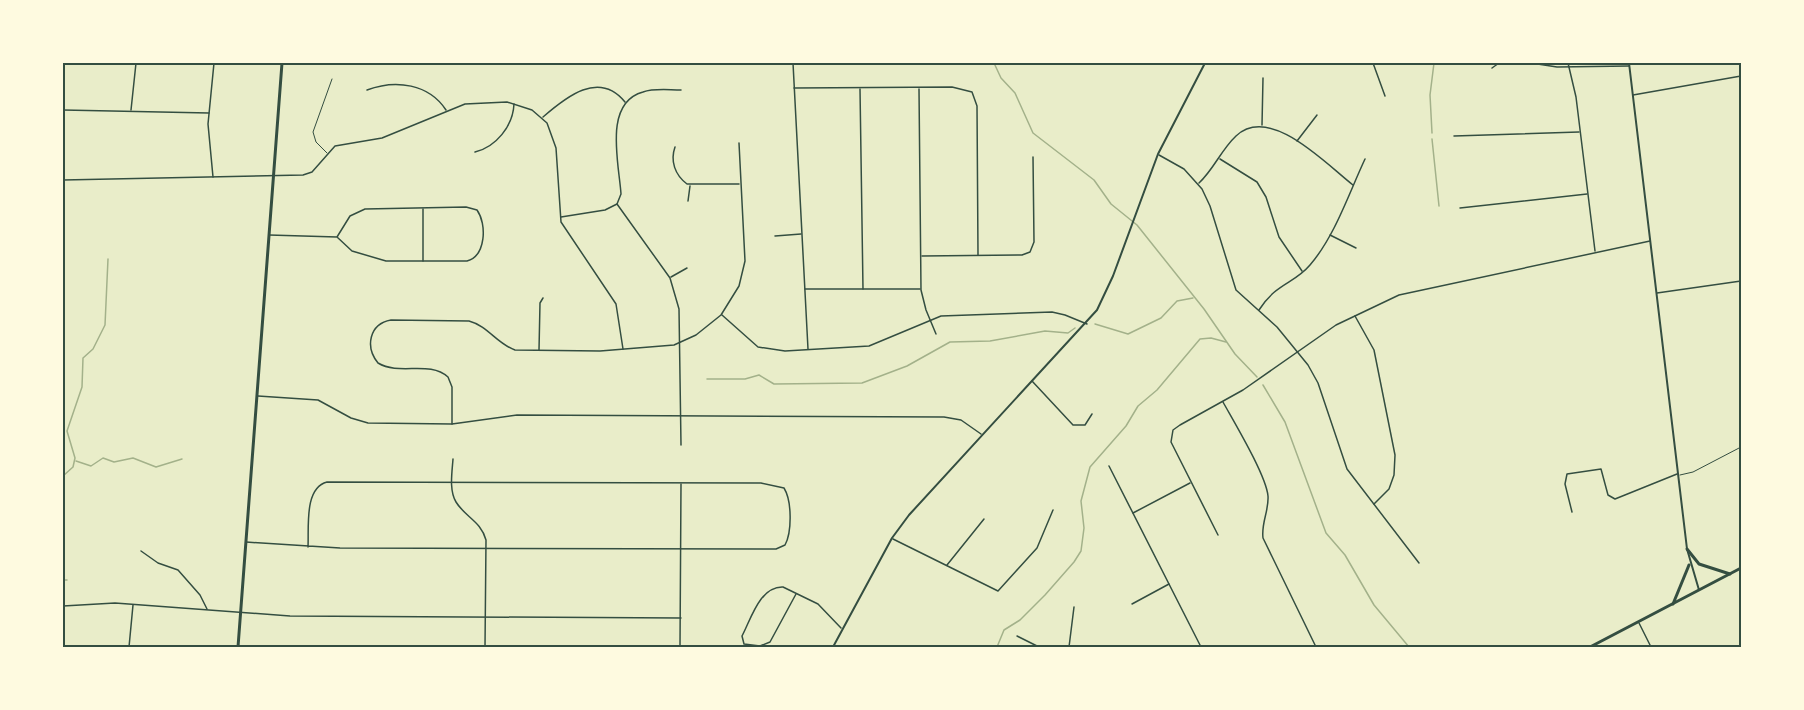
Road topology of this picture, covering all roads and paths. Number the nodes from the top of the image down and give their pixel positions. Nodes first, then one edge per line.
1 (136, 63) edge
2 (214, 63) edge
3 (282, 63) edge
4 (793, 63) edge
5 (1205, 63) edge
6 (1373, 63) edge
7 (1499, 63) edge
8 (1531, 63) edge
9 (1568, 63) edge
10 (1629, 65) edge
11 (1569, 67) junction
12 (1492, 68) dead end
13 (1741, 76) edge
14 (1263, 78) dead end
15 (332, 79) dead end
16 (920, 87) junction
17 (795, 88) junction
18 (860, 88) junction
19 (368, 90) dead end
20 (681, 90) dead end
21 (1632, 95) junction
22 (1385, 96) dead end
23 (625, 102) junction
24 (514, 103) junction
25 (63, 110) edge
26 (131, 110) junction
27 (447, 111) junction
28 (208, 113) junction
29 (1317, 115) dead end
30 (542, 117) junction
31 (1262, 126) junction
32 (1580, 132) junction
33 (1454, 136) dead end
34 (1296, 141) junction
35 (739, 143) dead end
36 (675, 147) dead end
37 (475, 152) dead end
38 (327, 153) junction
39 (1158, 154) junction
40 (1033, 157) dead end
41 (1220, 159) junction
42 (1365, 159) dead end
43 (274, 177) junction
44 (213, 178) junction
45 (63, 180) edge
46 (741, 183) junction
47 (1198, 183) junction
48 (1353, 185) junction
49 (690, 186) junction
50 (1587, 194) junction
51 (688, 201) dead end
52 (617, 204) junction
53 (423, 207) junction
54 (1460, 208) dead end
55 (560, 217) junction
56 (802, 234) junction
57 (269, 235) junction
58 (1329, 235) junction
59 (776, 236) dead end
60 (337, 237) junction
61 (1651, 241) junction
62 (1356, 249) dead end
63 (1595, 252) junction
64 (978, 255) junction
65 (921, 256) junction
66 (423, 262) junction
67 (687, 268) dead end
68 (1303, 272) junction
69 (670, 278) junction
70 (1741, 281) edge
71 (805, 289) junction
72 (863, 289) junction
73 (921, 289) junction
74 (1656, 293) junction
75 (543, 298) dead end
76 (1258, 311) junction
77 (722, 315) junction
78 (1355, 315) junction
79 (930, 320) junction
80 (1087, 324) junction
81 (936, 334) dead end
82 (680, 343) junction
83 (623, 349) junction
84 (808, 350) junction
85 (539, 351) junction
86 (1298, 352) junction
87 (1032, 381) junction
88 (257, 396) junction
89 (1223, 402) junction
90 (1092, 414) dead end
91 (680, 416) junction
92 (452, 424) junction
93 (981, 434) junction
94 (681, 445) dead end
95 (1741, 447) edge
96 (453, 459) dead end
97 (1109, 466) dead end
98 (1678, 474) junction
99 (452, 482) junction
100 (1191, 483) junction
101 (681, 484) junction
102 (1374, 505) junction
103 (1053, 510) dead end
104 (1572, 512) dead end
105 (1132, 513) junction
106 (984, 519) dead end
107 (1218, 536) dead end
108 (892, 538) junction
109 (246, 542) junction
110 (308, 547) junction
111 (485, 548) junction
112 (680, 549) junction
113 (1687, 549) junction
114 (141, 551) dead end
115 (1419, 563) dead end
116 (946, 565) junction
117 (1689, 565) junction
118 (1741, 568) edge
119 (1730, 574) junction
120 (1170, 584) junction
121 (1699, 590) junction
122 (796, 594) junction
123 (133, 604) junction
124 (1132, 604) dead end
125 (1673, 604) junction
126 (63, 606) edge
127 (1074, 607) dead end
128 (207, 610) junction
129 (240, 611) junction
130 (485, 617) junction
131 (681, 618) junction
132 (1638, 622) junction
133 (841, 628) junction
134 (1017, 636) dead end
135 (129, 647) edge
136 (238, 647) edge
137 (485, 647) edge
138 (680, 647) edge
139 (833, 647) edge
140 (1039, 647) edge
141 (1069, 647) edge
142 (1201, 647) edge
143 (1316, 647) edge
144 (1590, 647) edge
145 (1651, 647) edge

1 - 26 street
2 - 28 street
3 - 43 main road
4 - 17 street
5 - 39 main road
6 - 22 street
7 - 12 street
8 - 11 street
9 - 11 street
10 - 11 street
10 - 21 main road
11 - 32 street
13 - 21 street
14 - 31 street
15 - 38 lane
16 - 18 street
16 - 64 street
16 - 65 street
17 - 18 street
17 - 56 street
18 - 72 street
19 - 27 street
20 - 23 street
21 - 61 main road
23 - 30 street
23 - 52 street
24 - 27 street
24 - 30 street
24 - 37 street
25 - 26 street
26 - 28 street
27 - 38 street
28 - 44 street
29 - 34 street
30 - 55 street
31 - 34 street
31 - 41 street
32 - 33 street
32 - 50 street
34 - 48 street
35 - 46 street
36 - 49 street
38 - 43 street
39 - 47 street
39 - 80 main road
40 - 64 street
41 - 47 street
41 - 68 street
42 - 48 street
43 - 44 street
43 - 57 main road
44 - 45 street
46 - 49 street
46 - 77 street
47 - 76 street
48 - 58 street
49 - 51 street
50 - 54 street
50 - 63 street
52 - 55 street
52 - 69 street
53 - 60 street
53 - 66 street
53 - 66 street
55 - 83 street
56 - 59 street
56 - 71 street
57 - 60 street
57 - 88 main road
58 - 62 street
58 - 68 street
60 - 66 street
61 - 63 street
61 - 74 main road
63 - 78 street
64 - 65 street
65 - 73 street
67 - 69 street
68 - 76 street
69 - 82 street
70 - 74 street
71 - 72 street
71 - 84 street
72 - 73 street
73 - 79 street
74 - 98 main road
75 - 85 street
76 - 86 street
77 - 82 street
77 - 84 street
78 - 86 street
78 - 102 street
79 - 80 street
79 - 81 street
79 - 84 street
80 - 87 main road
82 - 83 street
82 - 91 street
83 - 85 street
85 - 92 street
86 - 89 street
86 - 102 street
87 - 90 street
87 - 93 main road
88 - 92 street
88 - 109 main road
89 - 100 street
89 - 143 street
91 - 92 street
91 - 93 street
91 - 94 street
93 - 108 main road
95 - 98 lane
96 - 99 street
97 - 105 street
98 - 104 street
98 - 113 main road
99 - 101 street
99 - 110 street
99 - 111 street
100 - 105 street
100 - 107 street
101 - 112 street
101 - 112 street
102 - 115 street
103 - 116 street
105 - 120 street
106 - 116 street
108 - 116 street
108 - 133 main road
109 - 110 street
109 - 129 main road
110 - 111 street
111 - 112 street
111 - 130 street
112 - 131 street
113 - 117 main road
113 - 119 main road
114 - 128 street
117 - 121 main road
117 - 125 main road
118 - 119 main road
119 - 121 main road
120 - 124 street
120 - 142 street
121 - 125 main road
122 - 122 street
122 - 133 street
123 - 126 street
123 - 128 street
123 - 135 street
125 - 132 main road
127 - 141 street
128 - 129 street
129 - 130 street
129 - 136 main road
130 - 131 street
130 - 137 street
131 - 138 street
132 - 144 main road
132 - 145 street
133 - 139 main road
134 - 140 street

